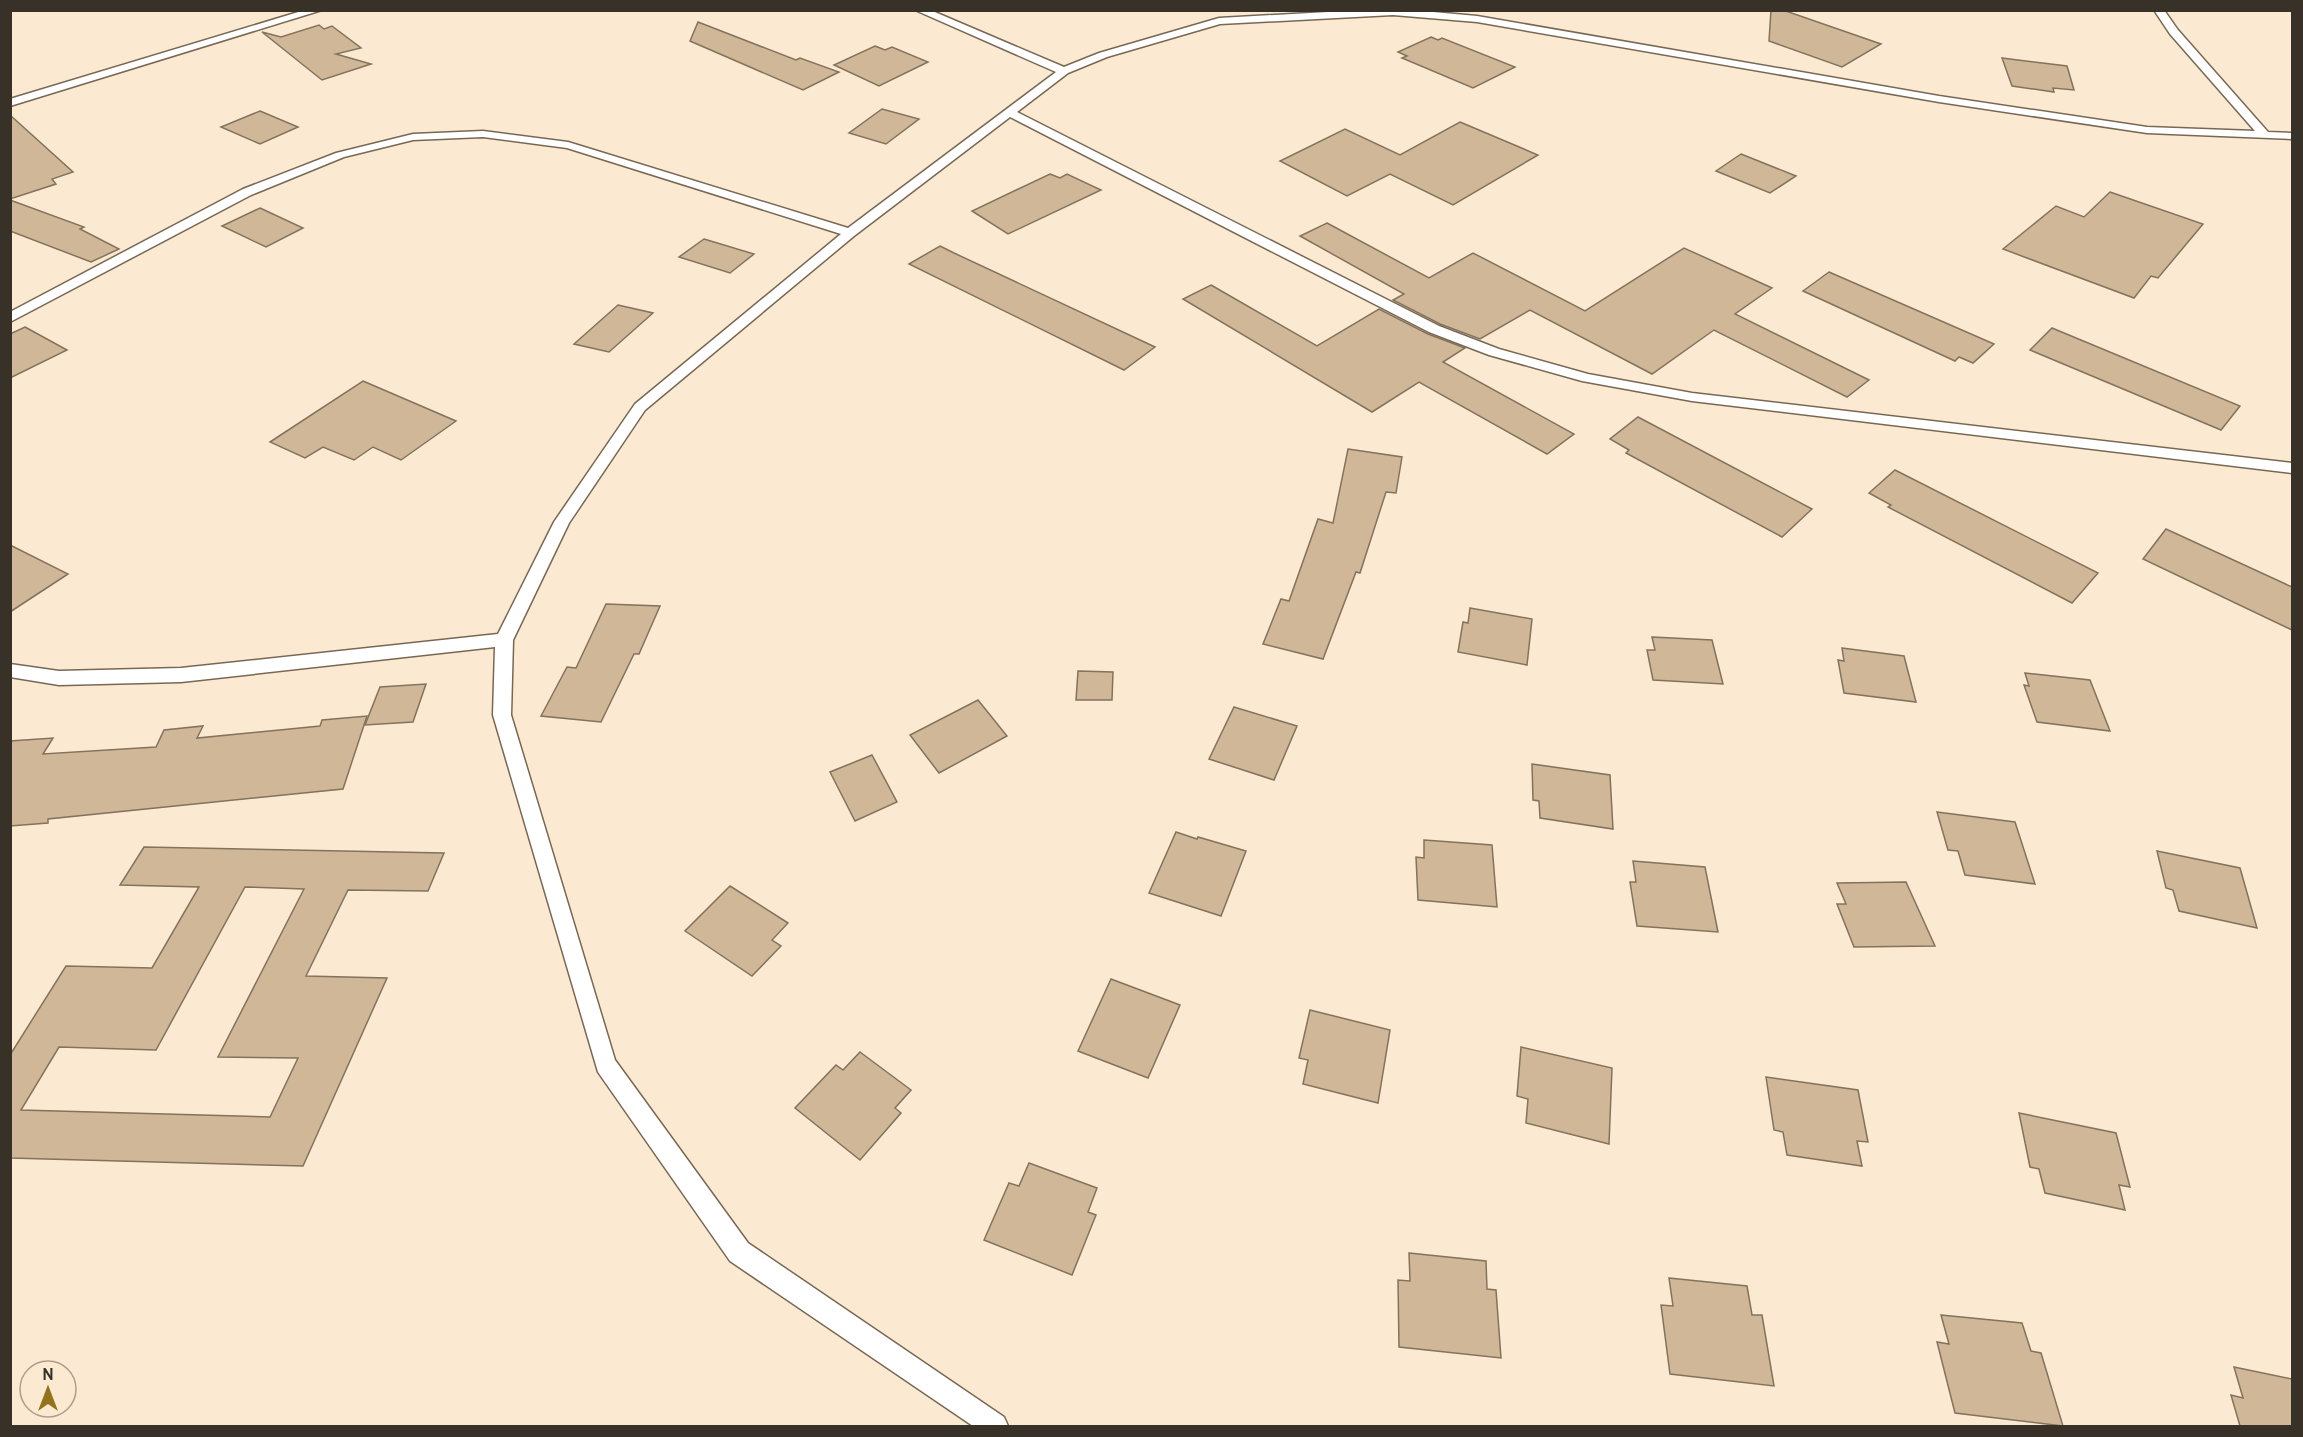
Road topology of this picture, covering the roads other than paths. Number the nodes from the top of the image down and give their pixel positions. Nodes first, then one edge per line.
1 (317, 10) edge
2 (920, 10) edge
3 (2159, 10) edge
4 (1473, 15) edge
5 (1064, 71) junction
6 (10, 103) edge
7 (1010, 113) junction
8 (2265, 135) junction
9 (2292, 136) edge
10 (850, 233) junction
11 (10, 318) edge
12 (2292, 468) edge
13 (504, 640) junction
14 (10, 670) edge
15 (995, 1426) edge

1 - 6 lane
2 - 5 lane
3 - 8 lane
4 - 5 lane
4 - 8 lane
5 - 7 lane
7 - 10 lane
7 - 12 lane
8 - 9 lane
10 - 11 lane
10 - 13 lane
13 - 14 lane
13 - 15 lane

